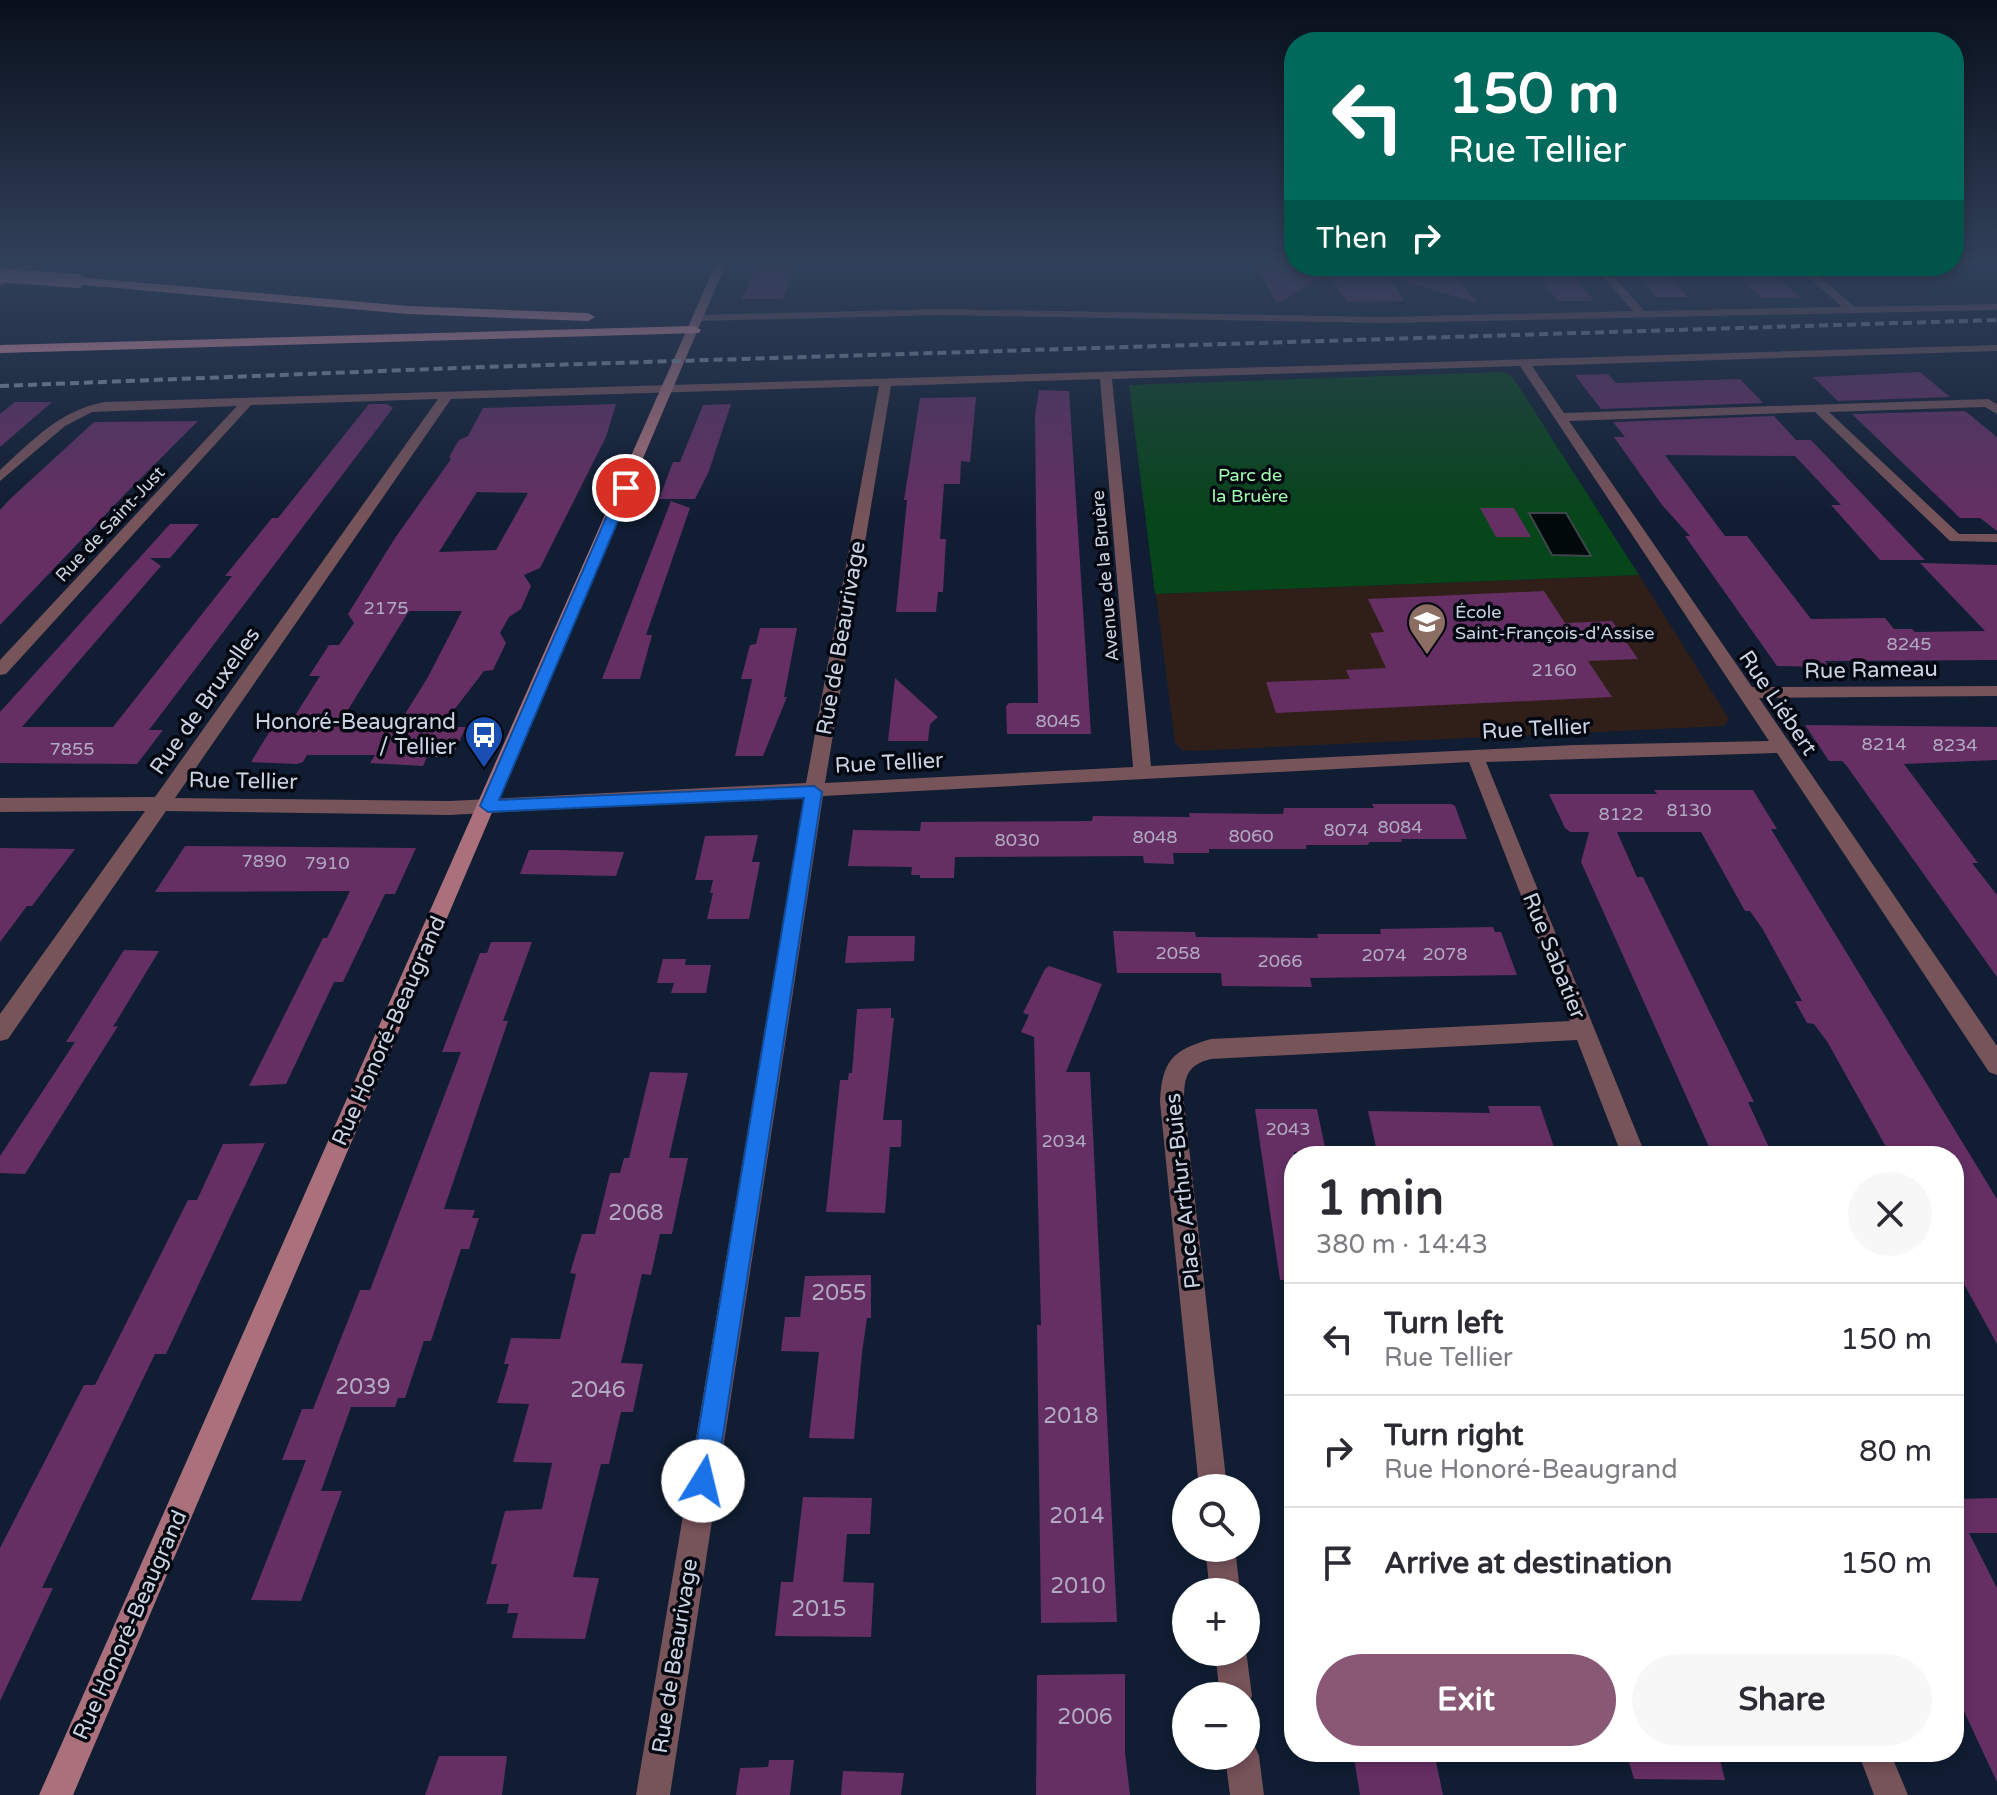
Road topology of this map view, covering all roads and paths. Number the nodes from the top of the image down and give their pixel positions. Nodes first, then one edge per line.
1 (685, 350) edge
2 (1941, 350) edge
3 (1524, 363) junction
4 (1106, 375) junction
5 (886, 381) junction
6 (668, 390) junction
7 (447, 396) junction
8 (247, 402) junction
9 (1816, 407) junction
10 (1997, 410) edge
11 (1562, 417) junction
12 (3, 473) edge
13 (1997, 538) edge
14 (0, 670) edge
15 (1997, 691) edge
16 (1745, 693) junction
17 (1781, 747) junction
18 (1475, 756) junction
19 (1143, 773) junction
20 (814, 792) junction
21 (159, 804) junction
22 (0, 805) edge
23 (488, 806) junction
24 (1583, 1030) junction
25 (0, 1032) edge
26 (1997, 1065) edge
27 (1630, 1146) edge
28 (1212, 1474) edge
29 (1878, 1762) edge
30 (1244, 1770) edge
31 (56, 1795) edge
32 (653, 1795) edge
33 (1247, 1795) edge
34 (1891, 1795) edge

1 - 6 street, Rue Honoré-Beaugrand
2 - 3 street
3 - 4 street
3 - 11 street, Rue Liébert
4 - 5 street
4 - 19 street, Avenue de la Bruère
5 - 6 street
5 - 20 street, Rue de Beaurivage
6 - 7 street
6 - 23 street, Rue Honoré-Beaugrand
7 - 8 street
7 - 21 street, Rue de Bruxelles
8 - 12 street
8 - 14 street, Rue de Saint-Just
9 - 10 street
9 - 11 street
9 - 13 street
11 - 16 street, Rue Liébert
15 - 16 street, Rue Rameau
16 - 17 street, Rue Liébert
17 - 18 street, Rue Tellier
17 - 26 street, Rue Liébert
18 - 19 street, Rue Tellier
18 - 24 street, Rue Sabatier
19 - 20 street, Rue Tellier
20 - 23 street, Rue Tellier
20 - 32 street, Rue de Beaurivage
21 - 22 street, Rue Tellier
21 - 23 street, Rue Tellier
21 - 25 street, Rue de Bruxelles
23 - 31 street, Rue Honoré-Beaugrand
24 - 27 street, Rue Sabatier
24 - 28 street, Place Arthur-Buies
29 - 34 street
30 - 33 street

